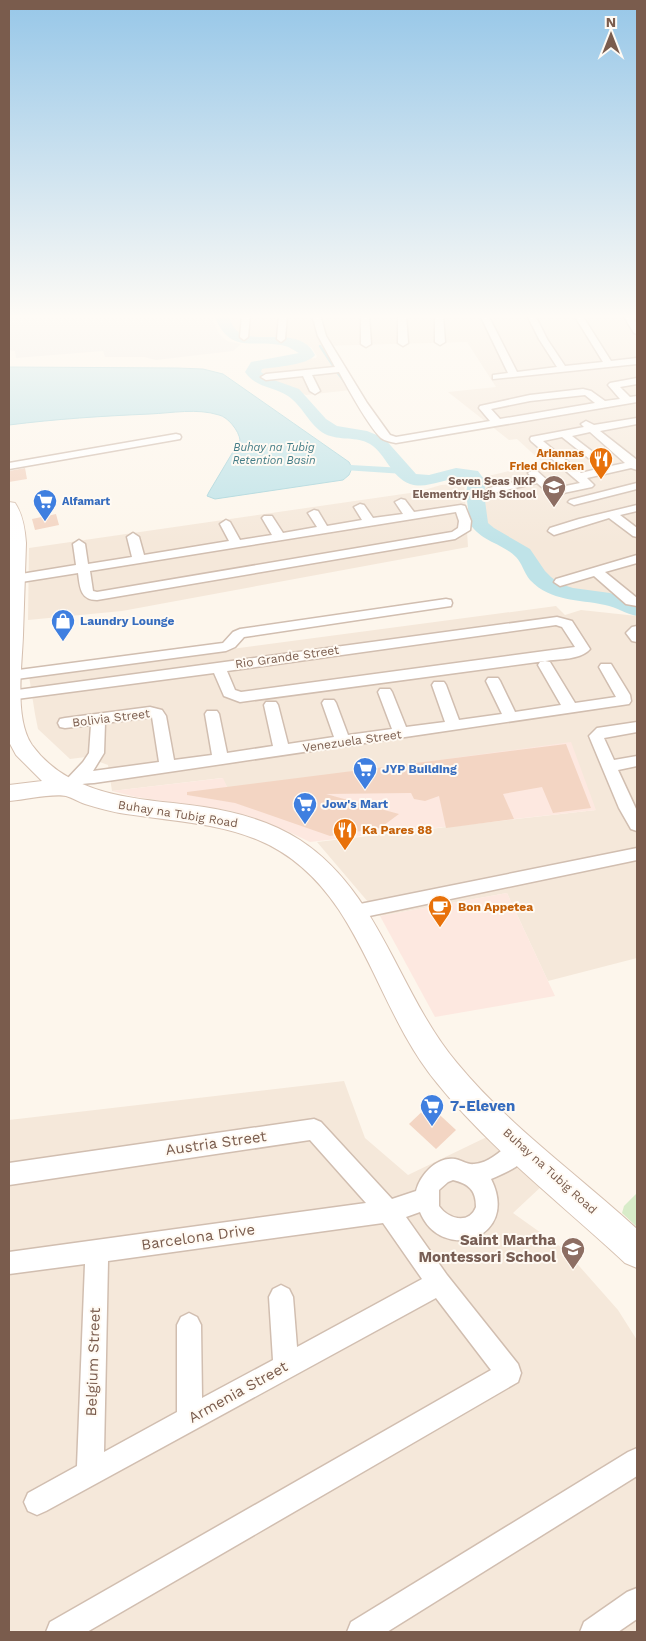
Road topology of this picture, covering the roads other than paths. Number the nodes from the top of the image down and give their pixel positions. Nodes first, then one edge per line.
1 (355, 392) edge
2 (523, 392) edge
3 (554, 392) edge
4 (622, 392) edge
5 (495, 394) dead end
6 (557, 394) junction
7 (530, 398) junction
8 (632, 399) edge
9 (505, 402) junction
10 (602, 404) junction
11 (568, 410) junction
12 (637, 421) edge
13 (493, 424) junction
14 (622, 424) junction
15 (592, 429) junction
16 (564, 434) junction
17 (637, 435) edge
18 (176, 437) dead end
19 (636, 464) edge
20 (9, 466) edge
21 (608, 469) junction
22 (579, 477) junction
23 (637, 486) edge
24 (493, 490) dead end
25 (400, 502) dead end
26 (574, 502) dead end
27 (9, 507) edge
28 (360, 507) dead end
29 (637, 508) edge
30 (314, 513) dead end
31 (611, 514) junction
32 (411, 516) junction
33 (268, 518) dead end
34 (370, 523) junction
35 (226, 524) dead end
36 (324, 530) junction
37 (554, 531) dead end
38 (637, 533) edge
39 (133, 537) dead end
40 (279, 537) junction
41 (80, 544) dead end
42 (236, 544) junction
43 (139, 559) junction
44 (635, 563) edge
45 (84, 568) junction
46 (596, 571) junction
47 (560, 582) dead end
48 (13, 583) edge
49 (637, 602) edge
50 (446, 603) dead end
51 (637, 630) edge
52 (637, 638) edge
53 (11, 648) edge
54 (545, 665) dead end
55 (218, 666) junction
56 (606, 667) dead end
57 (493, 681) dead end
58 (10, 683) edge
59 (439, 685) dead end
60 (385, 692) dead end
61 (329, 703) dead end
62 (271, 705) dead end
63 (571, 709) junction
64 (212, 714) dead end
65 (511, 718) junction
66 (98, 719) junction
67 (65, 723) dead end
68 (454, 726) junction
69 (637, 727) edge
70 (401, 734) junction
71 (343, 742) junction
72 (282, 750) junction
73 (221, 759) junction
74 (637, 761) edge
75 (608, 766) junction
76 (167, 767) junction
77 (72, 782) junction
78 (9, 793) edge
79 (632, 807) edge
80 (637, 825) edge
81 (637, 854) edge
82 (355, 912) junction
83 (521, 1148) junction
84 (9, 1174) edge
85 (474, 1175) junction
86 (427, 1199) junction
87 (388, 1211) junction
88 (97, 1251) junction
89 (637, 1251) edge
90 (9, 1264) edge
91 (439, 1283) junction
92 (281, 1297) dead end
93 (189, 1325) dead end
94 (286, 1366) junction
95 (190, 1418) junction
96 (637, 1461) edge
97 (90, 1473) junction
98 (37, 1502) dead end
99 (637, 1602) edge
100 (60, 1632) edge
101 (361, 1632) edge
102 (594, 1632) edge

1 - 13 street
2 - 7 street
3 - 6 street
4 - 8 street
5 - 9 street
6 - 7 street
6 - 10 street
7 - 9 street
8 - 10 street
9 - 13 street
10 - 11 street
11 - 13 street
11 - 15 street
12 - 14 street
14 - 15 street
14 - 17 street
15 - 16 street
15 - 19 street
16 - 21 street
16 - 22 street
18 - 20 street
19 - 21 street
21 - 22 street
22 - 24 street
23 - 26 street
25 - 32 street
27 - 48 main road, Buhay na Tubig Road
28 - 34 street
29 - 31 street
30 - 36 street
31 - 37 street
31 - 38 street
32 - 34 street
32 - 45 street
33 - 40 street
34 - 36 street
35 - 42 street
36 - 40 street
39 - 43 street
40 - 42 street
41 - 45 street
42 - 43 street
43 - 45 street
44 - 46 street
45 - 48 street
46 - 47 street
46 - 49 street
48 - 53 main road, Buhay na Tubig Road
50 - 58 street
51 - 52 street
53 - 58 main road, Buhay na Tubig Road
54 - 63 street
55 - 55 street, Rio Grande Street
55 - 58 street, Rio Grande Street
56 - 63 street, Venezuela Street
57 - 65 street
58 - 77 main road, Buhay na Tubig Road
59 - 68 street
60 - 70 street
61 - 71 street
62 - 72 street
63 - 65 street, Venezuela Street
64 - 73 street
65 - 68 street, Venezuela Street
66 - 67 street, Bolivia Street
66 - 76 street, Bolivia Street
66 - 77 street
68 - 70 street, Venezuela Street
69 - 75 street
70 - 71 street, Venezuela Street
71 - 72 street, Venezuela Street
72 - 73 street, Venezuela Street
73 - 76 street, Venezuela Street
74 - 75 street
75 - 79 street
76 - 77 street, Venezuela Street
77 - 78 main road
77 - 82 main road, Buhay na Tubig Road
79 - 80 street
81 - 82 street
82 - 83 main road, Buhay na Tubig Road
83 - 85 street
83 - 89 main road, Buhay na Tubig Road
84 - 87 street, Austria Street
85 - 86 street
85 - 86 street
86 - 87 street, Barcelona Drive
87 - 88 street, Barcelona Drive
87 - 91 street
88 - 90 street, Barcelona Drive
88 - 97 street, Belgium Street
91 - 94 street, Armenia Street
91 - 100 street
92 - 94 street
93 - 95 street
94 - 95 street, Armenia Street
95 - 97 street, Armenia Street
96 - 101 street
97 - 98 street, Armenia Street
99 - 102 street

